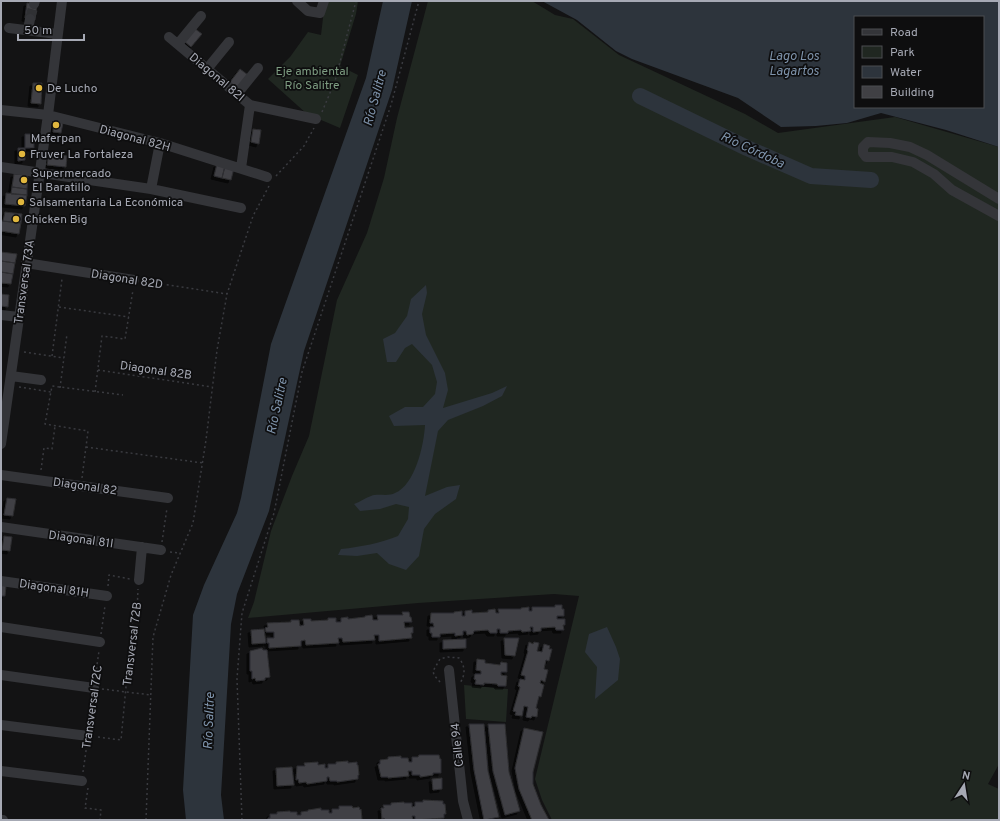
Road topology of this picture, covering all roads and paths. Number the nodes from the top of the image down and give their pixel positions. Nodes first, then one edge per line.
1 (62, 1) edge
2 (297, 1) edge
3 (324, 1) edge
4 (356, 1) edge
5 (419, 1) edge
6 (201, 16) dead end
7 (30, 19) tunnel mouth
8 (9, 28) dead end
9 (28, 30) junction
10 (58, 34) junction
11 (169, 37) dead end
12 (229, 42) dead end
13 (178, 44) junction
14 (258, 68) dead end
15 (207, 69) junction
16 (237, 94) junction
17 (250, 105) junction
18 (1, 110) edge
19 (48, 115) junction
20 (318, 120) junction
21 (160, 143) junction
22 (1, 167) edge
23 (241, 168) junction
24 (39, 173) junction
25 (270, 180) junction
26 (151, 189) junction
27 (982, 189) junction
28 (999, 199) edge
29 (971, 201) junction
30 (241, 208) dead end
31 (999, 216) edge
32 (26, 263) junction
33 (64, 269) junction
34 (134, 280) junction
35 (227, 294) junction
36 (59, 306) junction
37 (1, 315) edge
38 (129, 316) junction
39 (19, 317) junction
40 (67, 334) dead end
41 (14, 350) junction
42 (52, 356) junction
43 (64, 358) junction
44 (98, 370) junction
45 (41, 380) dead end
46 (10, 381) junction
47 (212, 387) junction
48 (60, 388) junction
49 (51, 392) junction
50 (95, 392) junction
51 (123, 396) dead end
52 (55, 426) junction
53 (1, 444) edge
54 (86, 447) junction
55 (203, 462) junction
56 (1, 475) edge
57 (40, 480) junction
58 (81, 486) junction
59 (168, 498) joint
60 (1, 527) edge
61 (142, 547) junction
62 (161, 550) joint
63 (139, 580) junction
64 (1, 581) edge
65 (106, 596) junction
66 (1, 627) edge
67 (100, 642) junction
68 (449, 670) dead end
69 (1, 675) edge
70 (94, 688) junction
71 (126, 692) junction
72 (151, 695) junction
73 (1, 725) edge
74 (88, 736) junction
75 (1, 771) edge
76 (82, 781) junction
77 (100, 820) edge
78 (146, 820) edge
79 (242, 820) edge
80 (468, 820) edge

1 - 10 street, Transversal 73A
2 - 3 street
4 - 20 path
5 - 79 path
6 - 13 street
7 - 9 street
8 - 9 street
9 - 10 street
10 - 19 street, Transversal 73A
11 - 13 street, Diagonal 82I
12 - 15 street
13 - 15 street, Diagonal 82I
14 - 16 street
15 - 16 street, Diagonal 82I
16 - 17 street, Diagonal 82I
17 - 20 street, Diagonal 82I
17 - 23 street
18 - 19 street, Diagonal 82H
19 - 21 street, Diagonal 82H
19 - 24 street, Transversal 73A
20 - 25 path
21 - 23 street, Diagonal 82H
21 - 26 street
22 - 24 street
23 - 25 street, Diagonal 82H
24 - 26 street
24 - 32 street, Transversal 73A
25 - 35 path
26 - 30 street
27 - 28 street
27 - 29 street
27 - 29 street
29 - 31 street
32 - 33 street, Diagonal 82D
32 - 39 street, Transversal 73A
33 - 34 street, Diagonal 82D
33 - 36 path
34 - 35 path, Diagonal 82D
34 - 38 path
35 - 47 path
36 - 38 path
36 - 42 path
37 - 39 street
38 - 44 path
39 - 41 street, Transversal 73A
40 - 43 path
41 - 42 path
41 - 46 street, Transversal 73A
42 - 43 path
43 - 48 path
44 - 47 path, Diagonal 82B
44 - 50 path
45 - 46 street
46 - 49 path
46 - 53 street, Transversal 73A
47 - 55 path
48 - 49 path
48 - 50 path
49 - 52 path
50 - 51 path
52 - 54 path
52 - 57 path
54 - 55 path
54 - 58 path
55 - 72 path
56 - 57 street, Diagonal 82
57 - 58 street, Diagonal 82
58 - 59 street, Diagonal 82
59 - 62 path
60 - 61 street, Diagonal 81I
61 - 62 street, Diagonal 81I
61 - 63 street
63 - 65 path, Transversal 72C
63 - 71 path, Transversal 72B
64 - 65 street, Diagonal 81H
65 - 67 path, Transversal 72C
66 - 67 street
67 - 70 path, Transversal 72C
68 - 80 street, Calle 94
69 - 70 street
70 - 71 path
70 - 74 path, Transversal 72C
71 - 72 path
71 - 74 path, Transversal 72B
72 - 78 path
73 - 74 street
74 - 76 path, Transversal 72C
75 - 76 street
76 - 77 path, Transversal 72C

